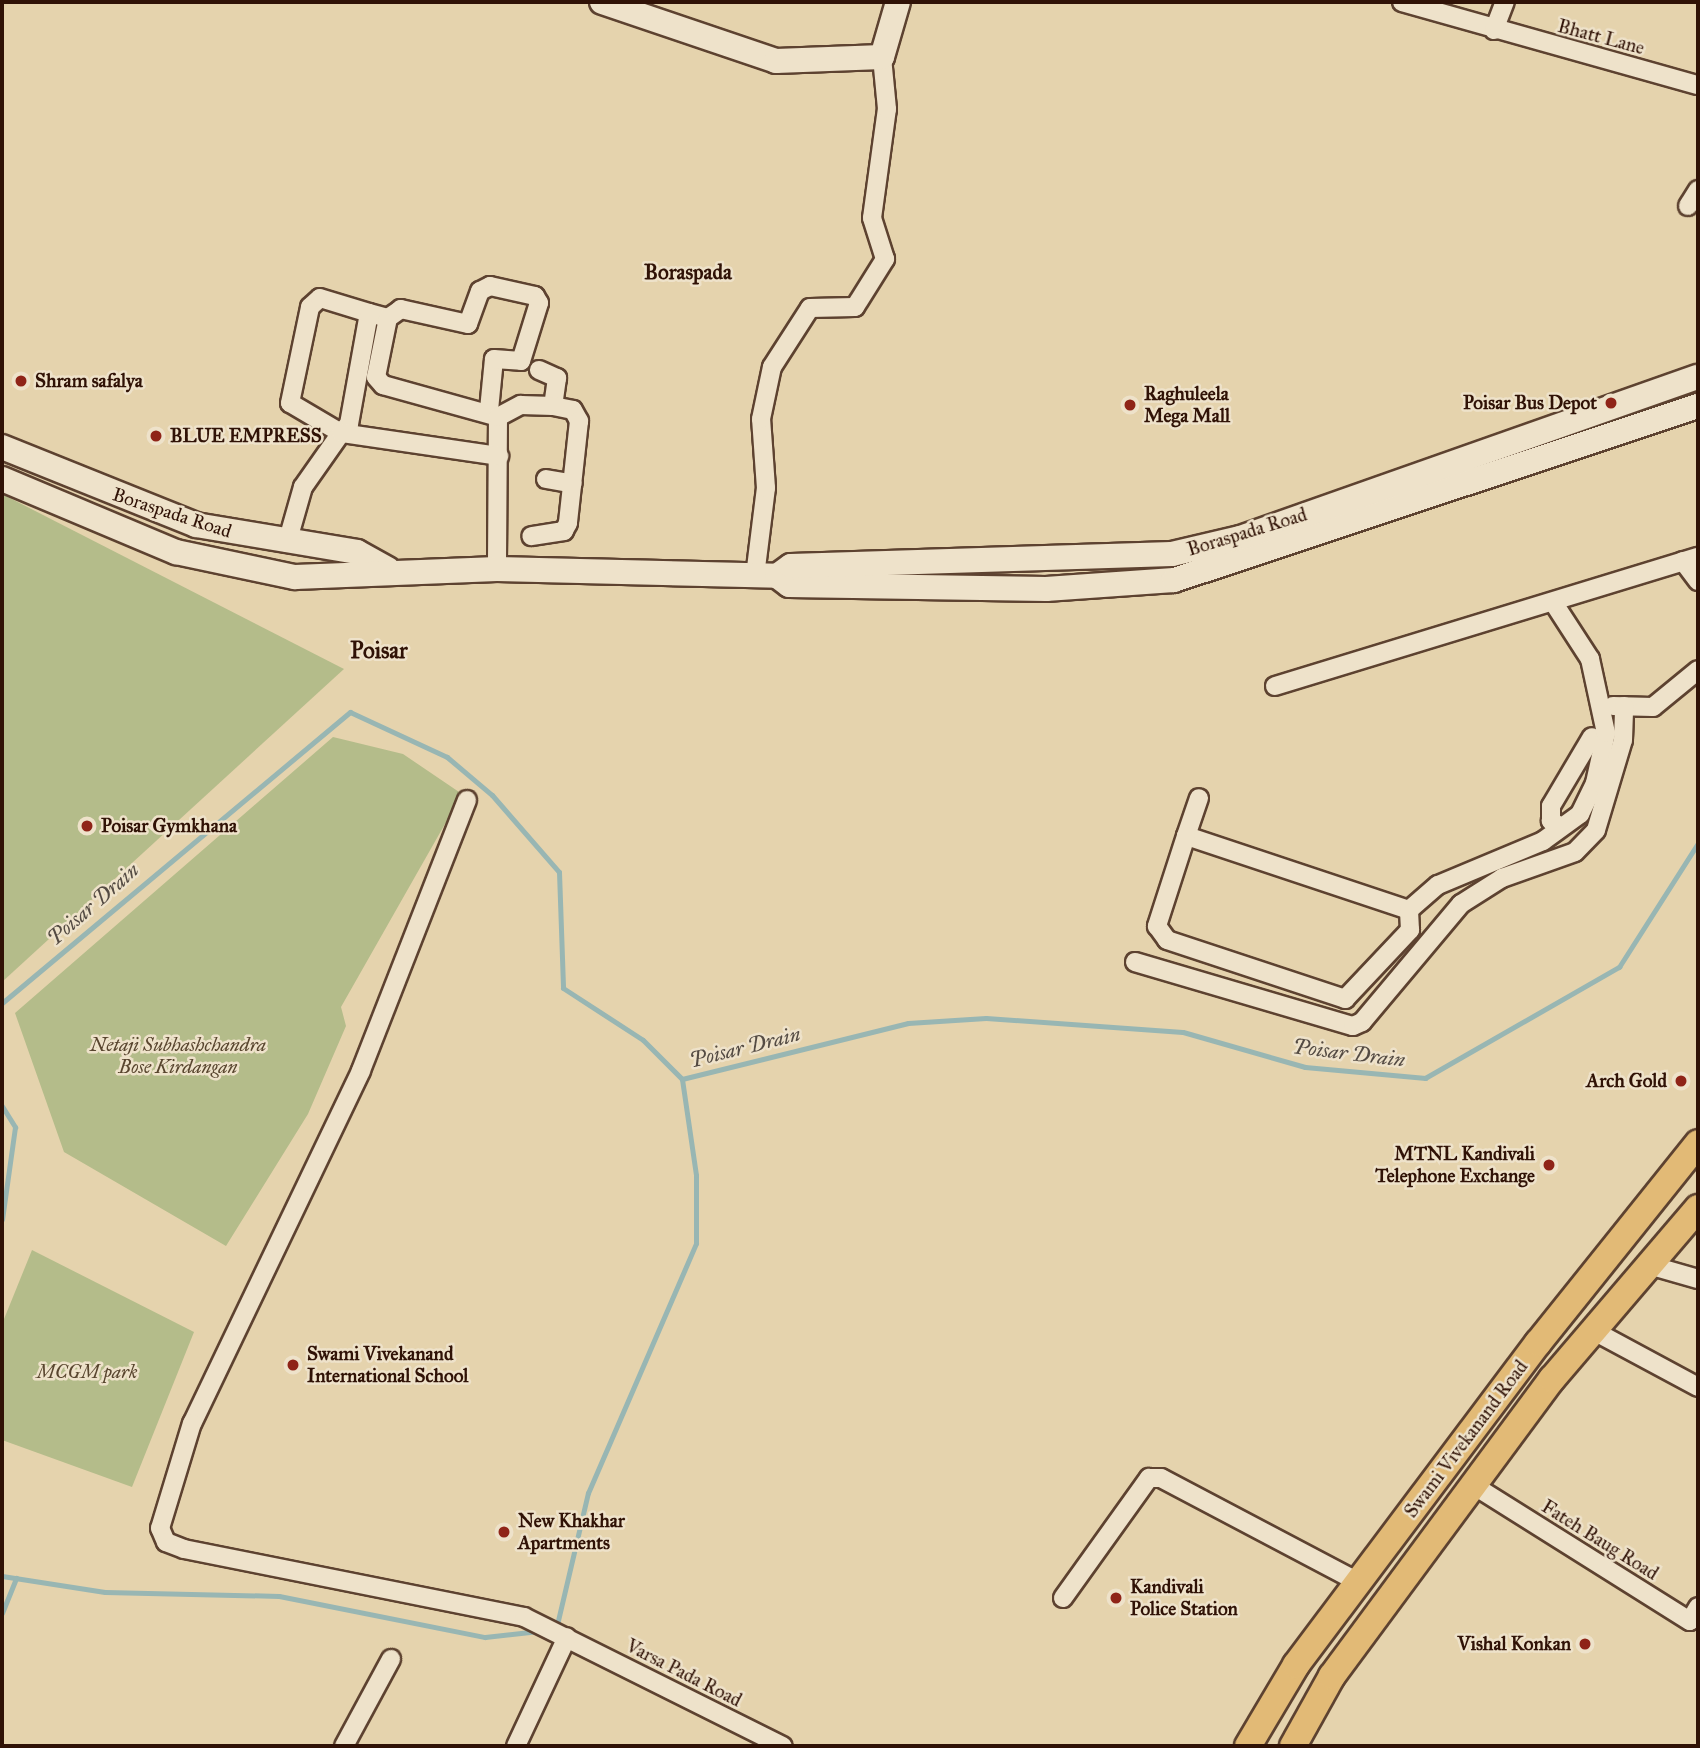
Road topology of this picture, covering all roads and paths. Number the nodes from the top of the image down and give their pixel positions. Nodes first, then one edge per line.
1 (601, 2) edge
2 (898, 2) edge
3 (1402, 2) edge
4 (1505, 2) edge
5 (1494, 30) junction
6 (882, 57) junction
7 (1698, 85) edge
8 (1698, 190) edge
9 (1688, 206) dead end
10 (369, 313) junction
11 (388, 318) junction
12 (539, 370) dead end
13 (1698, 377) edge
14 (553, 406) junction
15 (1698, 407) edge
16 (493, 413) junction
17 (341, 433) junction
18 (2, 447) edge
19 (499, 456) junction
20 (2, 479) edge
21 (546, 479) dead end
22 (573, 484) junction
23 (187, 522) junction
24 (531, 536) dead end
25 (287, 543) junction
26 (176, 552) junction
27 (1691, 559) edge
28 (388, 569) junction
29 (497, 569) junction
30 (766, 576) junction
31 (1698, 581) edge
32 (1553, 602) junction
33 (1698, 670) edge
34 (1275, 686) dead end
35 (1599, 705) junction
36 (1624, 706) junction
37 (1592, 737) dead end
38 (1199, 798) dead end
39 (467, 800) dead end
40 (1562, 827) junction
41 (1186, 836) junction
42 (1409, 910) junction
43 (1135, 962) dead end
44 (1698, 1143) edge
45 (1698, 1208) edge
46 (1650, 1265) junction
47 (1698, 1279) edge
48 (1594, 1331) junction
49 (1698, 1387) edge
50 (1473, 1485) junction
51 (1358, 1582) junction
52 (1063, 1598) dead end
53 (1698, 1607) edge
54 (566, 1637) junction
55 (391, 1658) dead end
56 (344, 1746) edge
57 (516, 1746) edge
58 (783, 1746) edge
59 (1248, 1746) edge
60 (1293, 1746) edge

1 - 6 main road
2 - 6 main road
3 - 5 street, Bhatt Lane
4 - 5 street
5 - 7 street, Bhatt Lane
6 - 30 street
8 - 9 street
10 - 11 street
10 - 17 street
10 - 17 street
11 - 16 street
11 - 16 street
12 - 14 street
13 - 30 main road, Boraspada Road
14 - 16 street
14 - 22 street
15 - 30 main road, Boraspada Road
16 - 19 street
17 - 19 street
17 - 25 street
18 - 23 main road, Boraspada Road
19 - 29 street
20 - 26 main road, Boraspada Road
21 - 22 street
22 - 24 street
23 - 25 main road, Boraspada Road
23 - 26 main road
25 - 28 main road, Boraspada Road
26 - 28 main road, Boraspada Road
27 - 31 street
27 - 32 street
28 - 29 main road, Boraspada Road
29 - 30 main road, Boraspada Road
32 - 34 street
32 - 35 street
33 - 36 street
35 - 36 street
35 - 40 street
36 - 43 street
37 - 40 street
38 - 41 street
39 - 54 street, Varsa Pada Road
40 - 42 street
41 - 42 street
41 - 42 street
44 - 51 main road, Swami Vivekanand Road
45 - 46 main road, Swami Vivekanand Road
46 - 47 street
46 - 48 main road, Swami Vivekanand Road
48 - 49 street
48 - 50 main road, Swami Vivekanand Road
50 - 53 street, Fateh Baug Road
50 - 60 main road, Swami Vivekanand Road
51 - 52 street
51 - 59 main road, Swami Vivekanand Road
54 - 57 street
54 - 58 street, Varsa Pada Road
55 - 56 street

